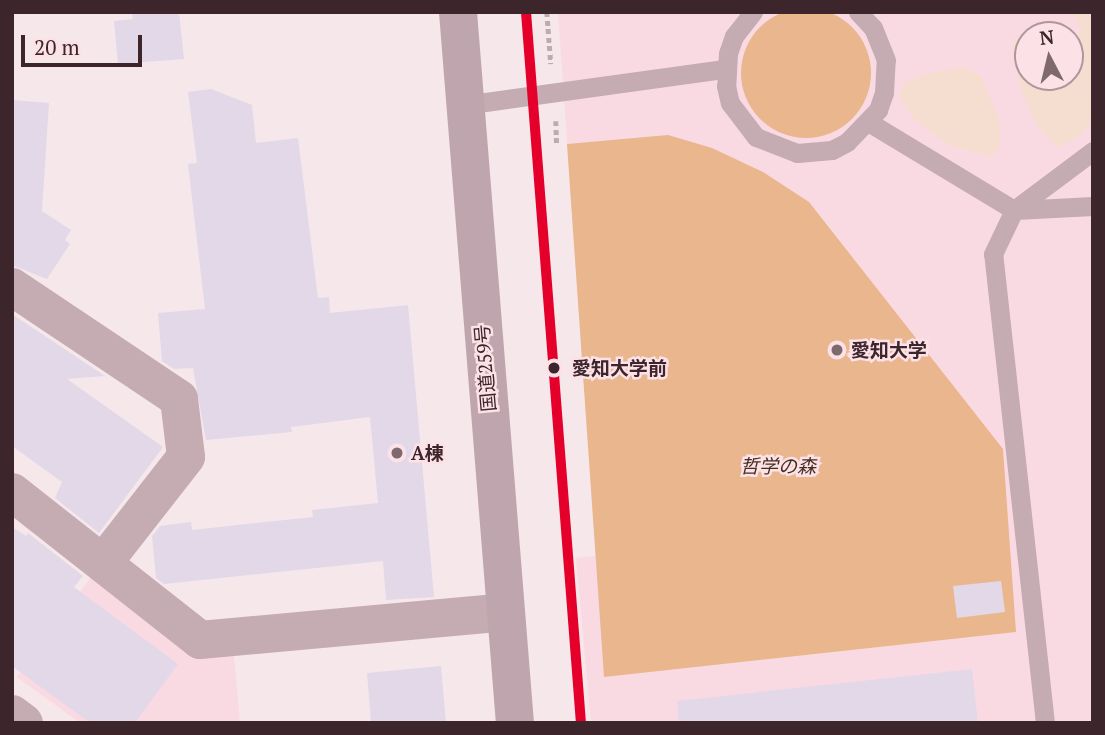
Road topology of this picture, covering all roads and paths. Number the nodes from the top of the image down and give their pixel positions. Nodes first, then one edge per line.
1 (458, 12) edge
2 (753, 12) edge
3 (858, 12) edge
4 (725, 69) junction
5 (464, 105) junction
6 (870, 122) junction
7 (1093, 151) edge
8 (1093, 206) edge
9 (1014, 210) junction
10 (12, 287) edge
11 (12, 492) edge
12 (104, 562) junction
13 (505, 612) junction
14 (12, 714) edge
15 (24, 723) edge
16 (515, 723) edge
17 (1045, 723) edge

1 - 5 highway, 国道259号
2 - 4 lane
3 - 6 lane
4 - 5 lane
4 - 6 lane
5 - 13 highway, 国道259号
6 - 9 lane
7 - 9 lane
8 - 9 lane
9 - 17 lane
10 - 12 street
11 - 12 street
12 - 13 street
13 - 16 highway, 国道259号
14 - 15 street

